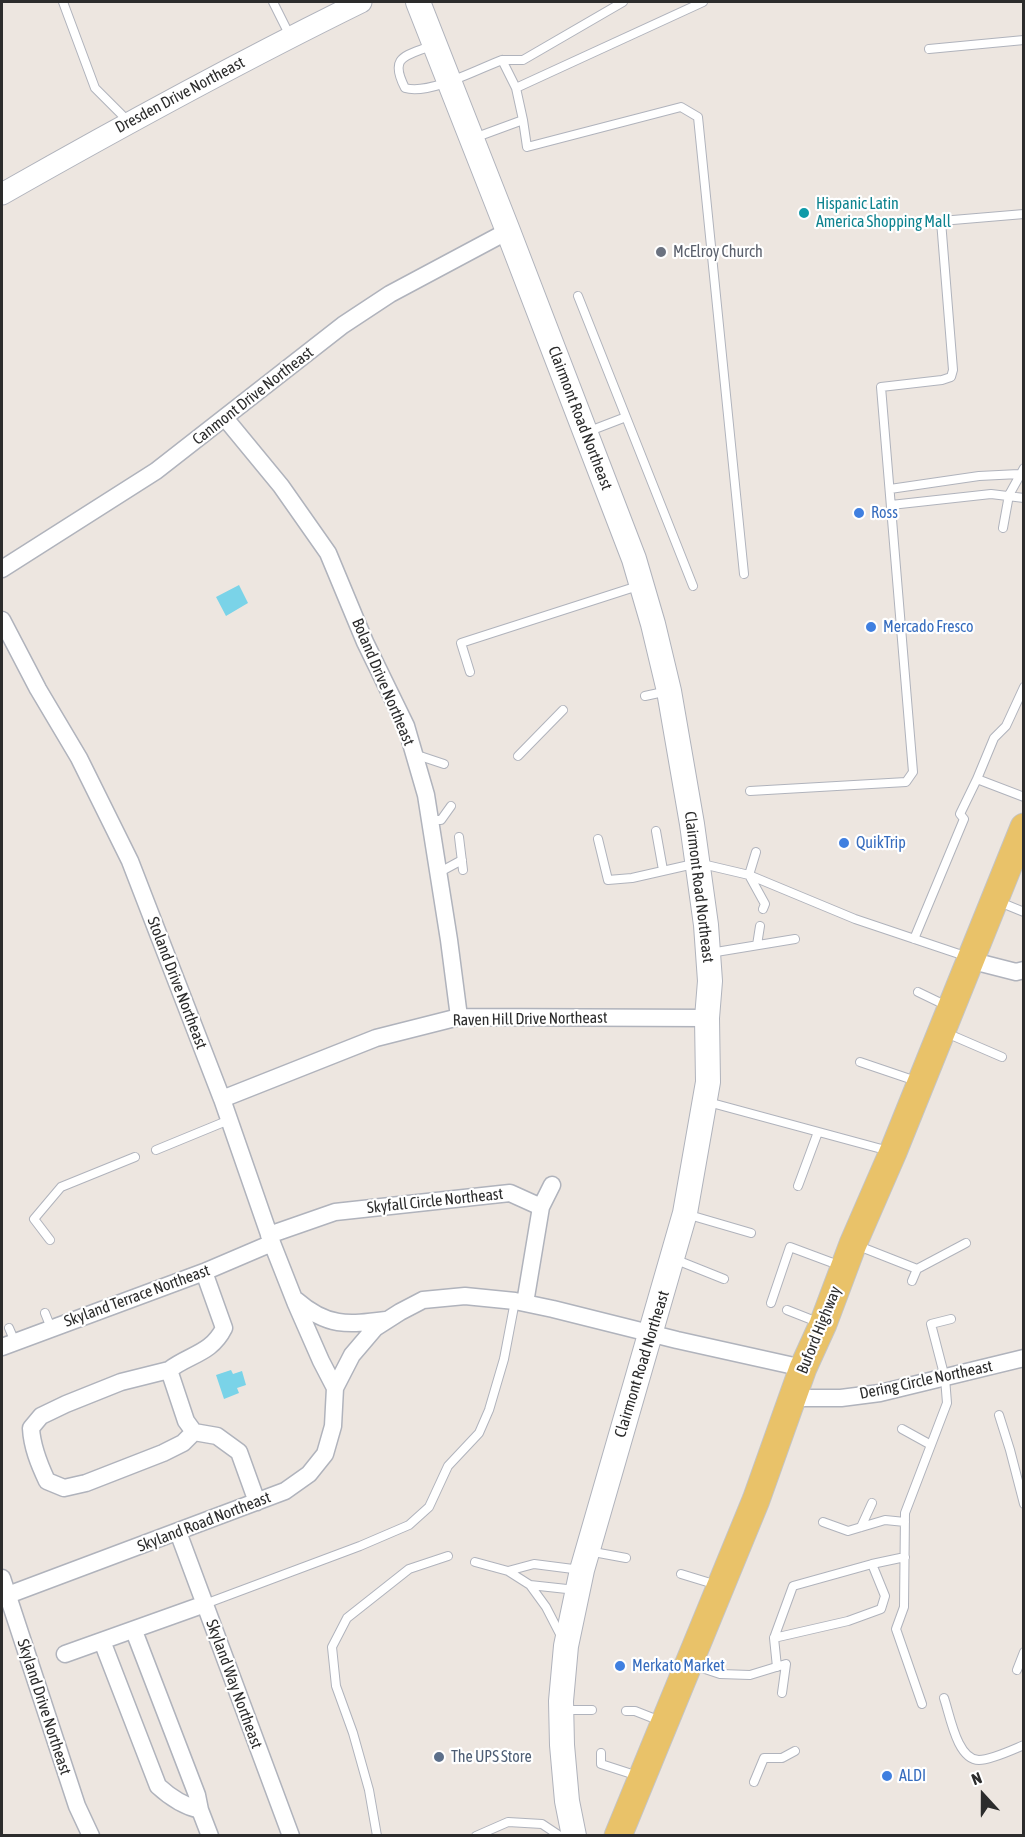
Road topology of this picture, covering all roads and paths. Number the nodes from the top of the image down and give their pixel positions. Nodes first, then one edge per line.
1 (63, 2) edge
2 (273, 2) edge
3 (361, 2) edge
4 (417, 2) edge
5 (623, 2) edge
6 (703, 2) edge
7 (290, 37) junction
8 (1023, 40) edge
9 (434, 45) junction
10 (929, 49) dead end
11 (502, 60) junction
12 (448, 81) junction
13 (516, 88) junction
14 (523, 120) junction
15 (129, 122) junction
16 (471, 139) junction
17 (2, 194) edge
18 (1023, 214) edge
19 (508, 231) junction
20 (578, 296) dead end
21 (626, 417) junction
22 (225, 418) junction
23 (586, 433) junction
24 (1022, 473) edge
25 (890, 489) junction
26 (1009, 495) junction
27 (1023, 498) edge
28 (891, 505) junction
29 (1003, 528) dead end
30 (2, 569) edge
31 (744, 574) dead end
32 (641, 585) junction
33 (693, 586) dead end
34 (2, 620) edge
35 (470, 672) dead end
36 (1023, 687) edge
37 (669, 691) junction
38 (645, 696) dead end
39 (563, 710) dead end
40 (414, 754) junction
41 (518, 756) dead end
42 (444, 764) dead end
43 (977, 779) junction
44 (750, 792) dead end
45 (1023, 797) edge
46 (451, 806) dead end
47 (430, 820) junction
48 (1023, 826) edge
49 (656, 831) dead end
50 (459, 837) dead end
51 (598, 839) dead end
52 (756, 852) dead end
53 (462, 860) junction
54 (698, 863) junction
55 (464, 870) dead end
56 (663, 870) junction
57 (438, 873) junction
58 (749, 875) junction
59 (994, 899) junction
60 (763, 909) dead end
61 (1023, 912) edge
62 (760, 926) dead end
63 (795, 939) dead end
64 (914, 939) junction
65 (757, 945) junction
66 (708, 953) junction
67 (970, 959) junction
68 (1023, 970) edge
69 (918, 992) dead end
70 (459, 1017) junction
71 (707, 1018) junction
72 (945, 1019) junction
73 (1002, 1058) dead end
74 (860, 1062) dead end
75 (920, 1082) junction
76 (222, 1099) junction
77 (705, 1101) junction
78 (230, 1120) junction
79 (818, 1132) junction
80 (156, 1150) dead end
81 (892, 1152) junction
82 (135, 1157) dead end
83 (552, 1185) dead end
84 (798, 1186) dead end
85 (541, 1207) junction
86 (685, 1214) junction
87 (751, 1233) dead end
88 (271, 1239) junction
89 (50, 1240) dead end
90 (966, 1243) dead end
91 (849, 1256) junction
92 (673, 1259) junction
93 (917, 1269) junction
94 (204, 1272) junction
95 (724, 1279) dead end
96 (912, 1281) dead end
97 (293, 1297) junction
98 (520, 1302) junction
99 (771, 1303) dead end
100 (787, 1310) dead end
101 (951, 1319) dead end
102 (387, 1320) junction
103 (823, 1324) junction
104 (651, 1333) junction
105 (8, 1339) edge
106 (1023, 1358) edge
107 (803, 1368) junction
108 (169, 1370) junction
109 (945, 1377) junction
110 (335, 1388) junction
111 (792, 1398) junction
112 (999, 1415) dead end
113 (902, 1429) dead end
114 (194, 1431) junction
115 (931, 1445) junction
116 (256, 1502) junction
117 (872, 1503) dead end
118 (1023, 1504) edge
119 (823, 1522) dead end
120 (905, 1522) junction
121 (861, 1527) junction
122 (178, 1532) junction
123 (448, 1556) dead end
124 (905, 1557) junction
125 (626, 1558) dead end
126 (475, 1562) dead end
127 (872, 1564) junction
128 (582, 1570) junction
129 (508, 1571) junction
130 (681, 1574) dead end
131 (2, 1578) edge
132 (530, 1585) junction
133 (721, 1586) junction
134 (8, 1595) junction
135 (205, 1604) junction
136 (134, 1631) junction
137 (774, 1638) junction
138 (102, 1641) junction
139 (566, 1646) junction
140 (1023, 1652) edge
141 (65, 1654) dead end
142 (688, 1664) junction
143 (777, 1667) junction
144 (1017, 1670) dead end
145 (782, 1693) dead end
146 (944, 1698) dead end
147 (922, 1704) dead end
148 (561, 1709) junction
149 (592, 1710) dead end
150 (626, 1711) dead end
151 (664, 1722) junction
152 (1023, 1745) edge
153 (795, 1751) dead end
154 (601, 1753) dead end
155 (642, 1777) junction
156 (754, 1782) dead end
157 (200, 1810) junction
158 (91, 1836) edge
159 (210, 1836) edge
160 (291, 1836) edge
161 (377, 1836) edge
162 (476, 1836) edge
163 (560, 1836) edge
164 (574, 1836) edge
165 (618, 1836) edge

1 - 15 lane
2 - 7 lane
3 - 7 street, Dresden Drive Northeast
4 - 9 main road, Clairmont Road Northeast
5 - 11 lane
6 - 13 lane
7 - 15 street, Dresden Drive Northeast
8 - 10 lane
9 - 12 main road, Clairmont Road Northeast
9 - 12 lane
11 - 12 lane
11 - 13 lane
12 - 16 main road, Clairmont Road Northeast
13 - 14 lane
14 - 16 lane
14 - 31 lane
15 - 17 street, Dresden Drive Northeast
16 - 19 main road, Clairmont Road Northeast
18 - 25 lane
19 - 22 street, Canmont Drive Northeast
19 - 23 main road, Clairmont Road Northeast
20 - 21 lane
21 - 23 lane
21 - 33 lane
22 - 30 street, Canmont Drive Northeast
22 - 40 street, Boland Drive Northeast
23 - 32 main road, Clairmont Road Northeast
24 - 25 lane
24 - 26 lane
25 - 28 lane
26 - 27 lane
26 - 28 lane
26 - 29 lane
28 - 44 lane
32 - 35 lane
32 - 37 main road, Clairmont Road Northeast
34 - 76 street, Stoland Drive Northeast
36 - 43 lane
37 - 38 lane
37 - 54 main road, Clairmont Road Northeast
39 - 41 lane
40 - 42 lane
40 - 47 street, Boland Drive Northeast
43 - 45 lane
43 - 64 lane
46 - 47 lane
47 - 57 street, Boland Drive Northeast
48 - 59 main road, Buford Highway
49 - 56 lane
50 - 53 lane
51 - 56 lane
52 - 58 lane
53 - 55 lane
53 - 57 lane
54 - 56 lane
54 - 58 lane
54 - 66 main road, Clairmont Road Northeast
57 - 70 street, Boland Drive Northeast
58 - 60 lane
58 - 64 lane
59 - 61 lane
59 - 67 main road, Buford Highway
62 - 65 lane
63 - 65 lane
64 - 67 lane
65 - 66 lane
66 - 71 main road, Clairmont Road Northeast
67 - 68 street
67 - 72 main road, Buford Highway
69 - 72 lane
70 - 71 street, Raven Hill Drive Northeast
70 - 76 street, Raven Hill Drive Northeast
71 - 77 main road, Clairmont Road Northeast
72 - 73 lane
72 - 75 main road, Buford Highway
74 - 75 lane
75 - 81 main road, Buford Highway
76 - 78 street, Stoland Drive Northeast
77 - 79 lane
77 - 86 main road, Clairmont Road Northeast
78 - 80 lane
78 - 88 street, Stoland Drive Northeast
79 - 81 lane
79 - 84 lane
81 - 91 main road, Buford Highway
82 - 89 lane
83 - 85 street
85 - 88 street, Skyfall Circle Northeast
85 - 98 street
86 - 87 lane
86 - 92 main road, Clairmont Road Northeast
88 - 94 street, Skyland Terrace Northeast
88 - 97 street, Stoland Drive Northeast
90 - 93 lane
91 - 93 lane
91 - 99 lane
91 - 103 main road, Buford Highway
92 - 95 lane
92 - 104 main road, Clairmont Road Northeast
93 - 96 lane
94 - 105 street, Skyland Terrace Northeast
94 - 108 street
97 - 102 street
97 - 110 street, Stoland Drive Northeast
98 - 102 street, Skyland Road Northeast
98 - 104 street, Skyland Road Northeast
98 - 135 lane
100 - 103 lane
101 - 109 lane
102 - 110 street, Skyland Road Northeast
103 - 107 main road, Buford Highway
104 - 107 street, Skyland Road Northeast
104 - 128 main road, Clairmont Road Northeast
106 - 109 street, Dering Circle Northeast
107 - 111 main road, Buford Highway
108 - 114 street
108 - 114 street
109 - 111 street, Dering Circle Northeast
109 - 115 lane
110 - 116 street, Skyland Road Northeast
111 - 133 main road, Buford Highway
112 - 118 lane
113 - 115 lane
114 - 116 street
115 - 120 lane
116 - 122 street, Skyland Road Northeast
117 - 121 lane
119 - 121 lane
120 - 121 lane
120 - 124 lane
122 - 134 street, Skyland Road Northeast
122 - 135 street, Skyland Way Northeast
123 - 161 lane
124 - 127 lane
124 - 147 lane
125 - 128 lane
126 - 129 lane
127 - 137 lane
127 - 137 lane
128 - 129 lane
128 - 132 lane
128 - 139 main road, Clairmont Road Northeast
129 - 132 lane
130 - 133 lane
131 - 134 street, Skyland Drive Northeast
132 - 139 lane
133 - 142 main road, Buford Highway
134 - 158 street, Skyland Drive Northeast
135 - 136 street
135 - 160 street, Skyland Way Northeast
136 - 138 street
136 - 157 street
137 - 143 lane
138 - 141 street
138 - 157 street
139 - 148 main road, Clairmont Road Northeast
140 - 144 lane
142 - 143 lane
142 - 151 main road, Buford Highway
143 - 145 lane
146 - 152 lane
148 - 149 lane
148 - 164 main road, Clairmont Road Northeast
150 - 151 lane
151 - 155 main road, Buford Highway
153 - 156 lane
154 - 155 lane
155 - 165 main road, Buford Highway
157 - 159 street
162 - 163 lane

